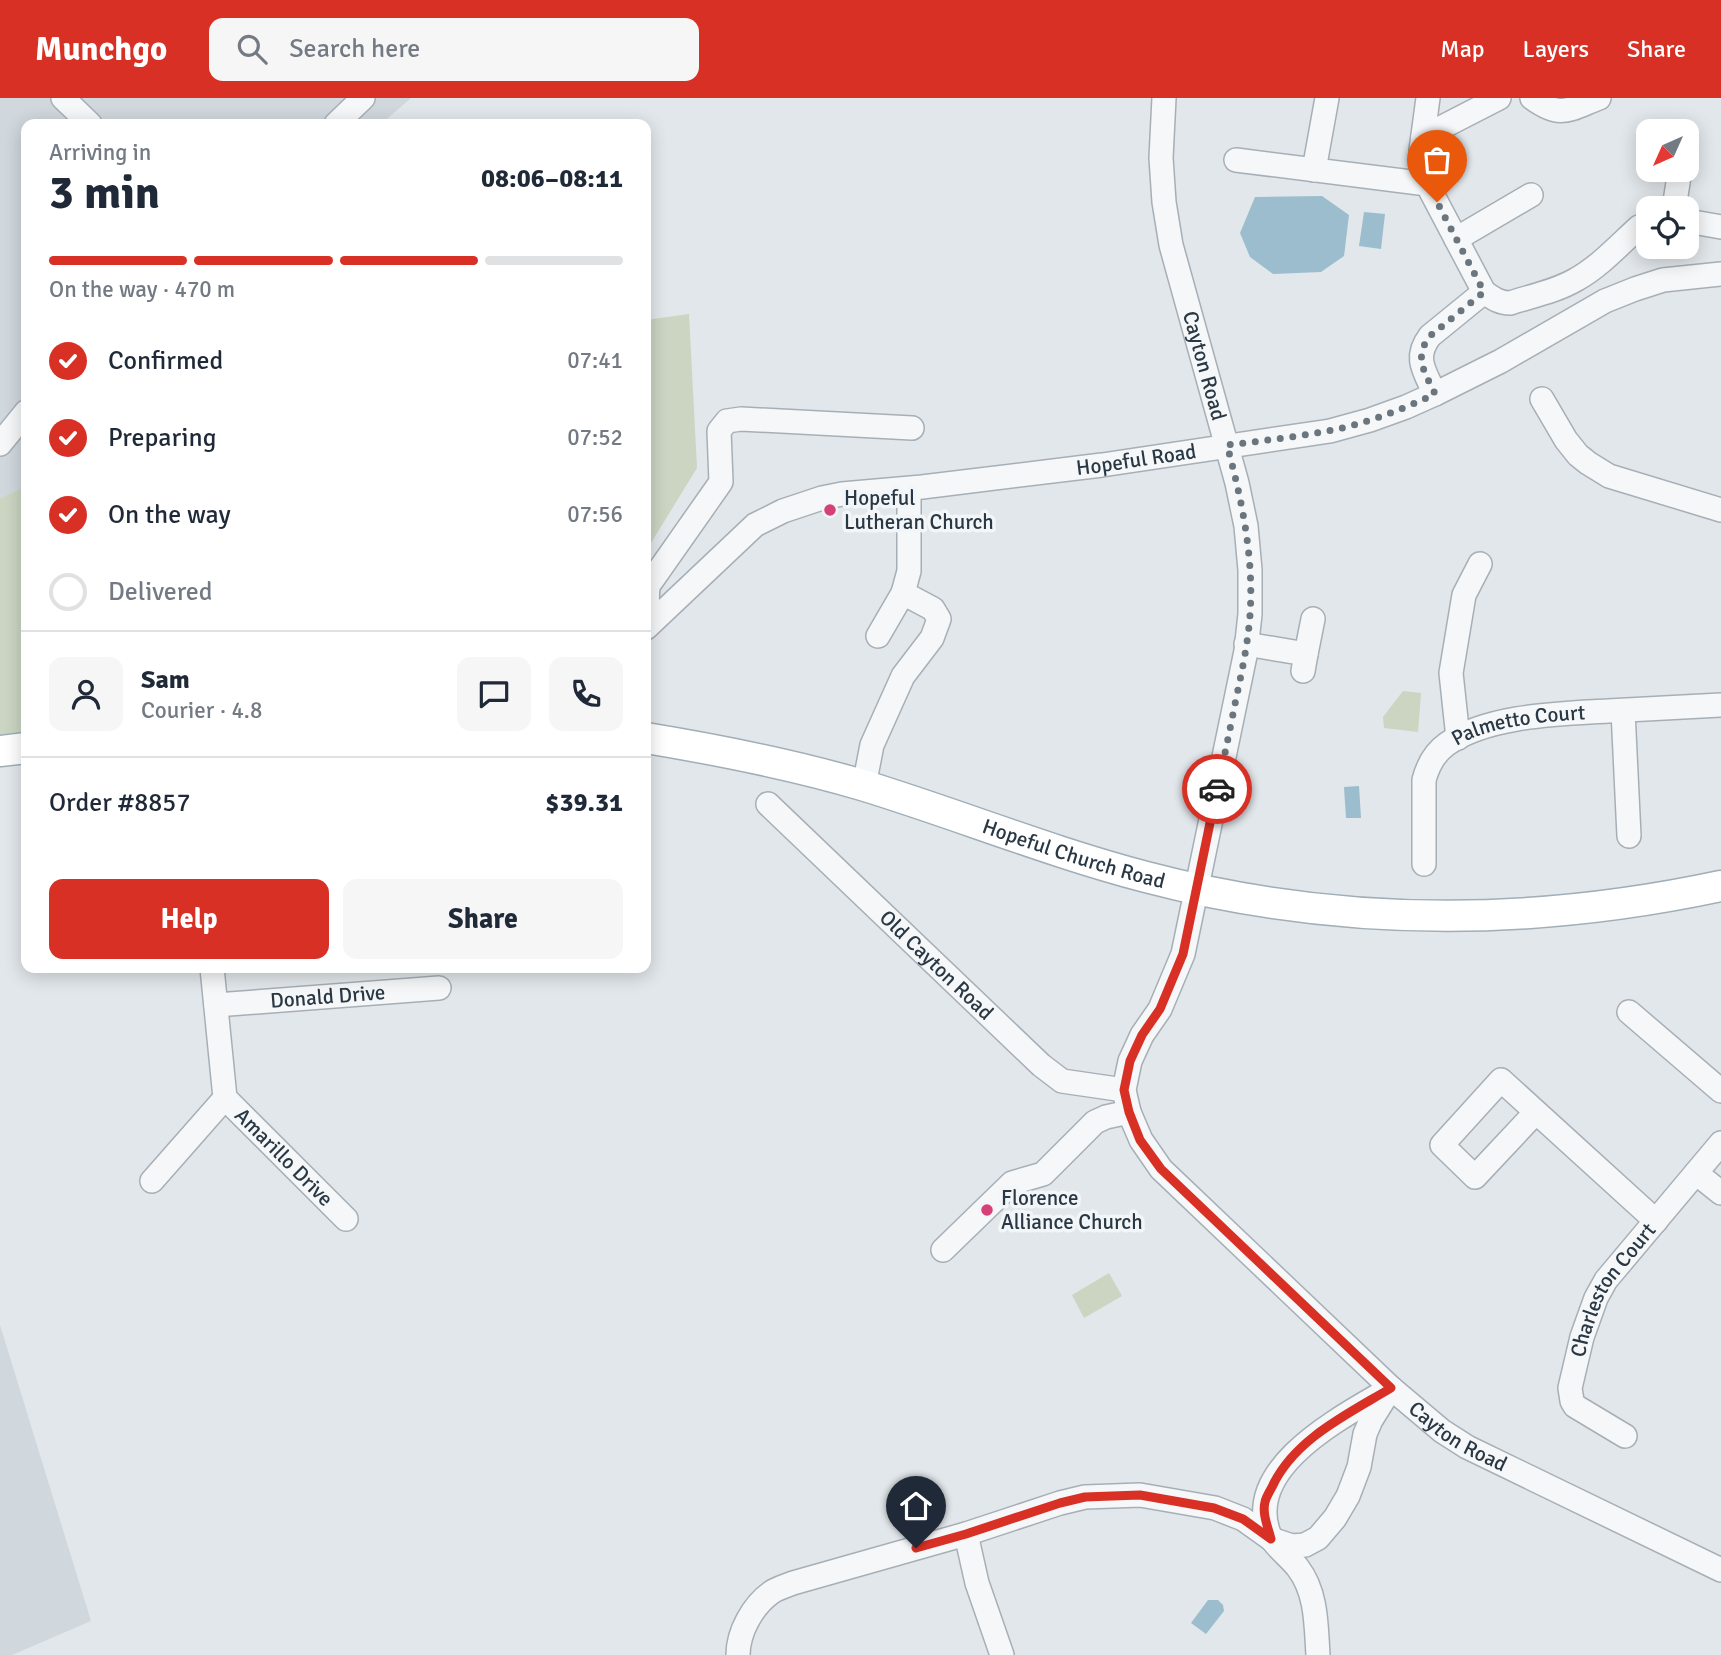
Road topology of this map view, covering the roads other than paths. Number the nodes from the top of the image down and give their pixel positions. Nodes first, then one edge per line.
1 (63, 98) edge
2 (363, 98) edge
3 (1164, 98) edge
4 (1327, 98) edge
5 (1428, 98) edge
6 (1499, 98) edge
7 (1532, 98) edge
8 (1599, 98) edge
9 (85, 119) edge
10 (341, 119) edge
11 (1423, 137) junction
12 (1236, 160) dead end
13 (1314, 170) junction
14 (1427, 184) junction
15 (1531, 195) dead end
16 (1699, 223) edge
17 (1721, 228) edge
18 (1636, 230) edge
19 (1456, 239) junction
20 (1721, 274) edge
21 (1484, 292) junction
22 (1435, 394) junction
23 (1542, 399) dead end
24 (21, 418) edge
25 (912, 428) dead end
26 (0, 444) edge
27 (1227, 445) junction
28 (909, 489) junction
29 (1721, 510) edge
30 (1480, 564) dead end
31 (651, 582) edge
32 (903, 593) junction
33 (1313, 619) dead end
34 (651, 623) edge
35 (878, 636) dead end
36 (1246, 644) junction
37 (1721, 705) edge
38 (1623, 710) junction
39 (1458, 738) junction
40 (651, 739) edge
41 (21, 749) edge
42 (0, 751) edge
43 (864, 786) junction
44 (768, 804) dead end
45 (1629, 836) dead end
46 (1424, 864) dead end
47 (1721, 886) edge
48 (1197, 889) junction
49 (213, 973) edge
50 (439, 988) dead end
51 (216, 1005) junction
52 (1629, 1012) dead end
53 (1721, 1091) edge
54 (225, 1098) junction
55 (1126, 1101) junction
56 (1536, 1112) dead end
57 (1721, 1143) edge
58 (1696, 1173) junction
59 (152, 1181) dead end
60 (1721, 1193) edge
61 (346, 1219) dead end
62 (1656, 1221) junction
63 (943, 1250) dead end
64 (1391, 1388) junction
65 (1625, 1436) dead end
66 (966, 1534) junction
67 (1271, 1539) junction
68 (1721, 1570) edge
69 (738, 1655) edge
70 (1002, 1655) edge
71 (1318, 1655) edge

1 - 9 street
2 - 10 street
3 - 27 street, Cayton Road
4 - 13 street
5 - 11 street
6 - 11 street
7 - 8 street
11 - 14 street
12 - 13 street
13 - 14 street
14 - 19 street
15 - 19 street
16 - 17 street
18 - 21 street
19 - 21 street
20 - 22 street, Hopeful Road
21 - 22 street
22 - 27 street, Hopeful Road
23 - 29 street
24 - 26 street
25 - 31 street
27 - 28 street, Hopeful Road
27 - 36 street, Cayton Road
28 - 32 street
28 - 34 street, Hopeful Road
30 - 39 street
32 - 35 street
32 - 43 street
33 - 36 street
36 - 48 street, Cayton Road
37 - 38 street, Palmetto Court
38 - 39 street, Palmetto Court
38 - 45 street
39 - 46 street, Palmetto Court
40 - 43 main road, Hopeful Church Road
41 - 42 main road
43 - 48 main road, Hopeful Church Road
44 - 55 street, Old Cayton Road
47 - 48 main road, Hopeful Church Road
48 - 55 street, Cayton Road
49 - 51 street, Amarillo Drive
50 - 51 street, Donald Drive
51 - 54 street, Amarillo Drive
52 - 53 street
54 - 59 street
54 - 61 street, Amarillo Drive
55 - 63 street
55 - 64 street, Cayton Road
56 - 62 street
57 - 58 street, Charleston Court
58 - 60 street
58 - 62 street, Charleston Court
62 - 65 street, Charleston Court
64 - 67 street
64 - 67 street
64 - 68 street, Cayton Road
66 - 67 street
66 - 69 street
66 - 70 street
67 - 71 street

